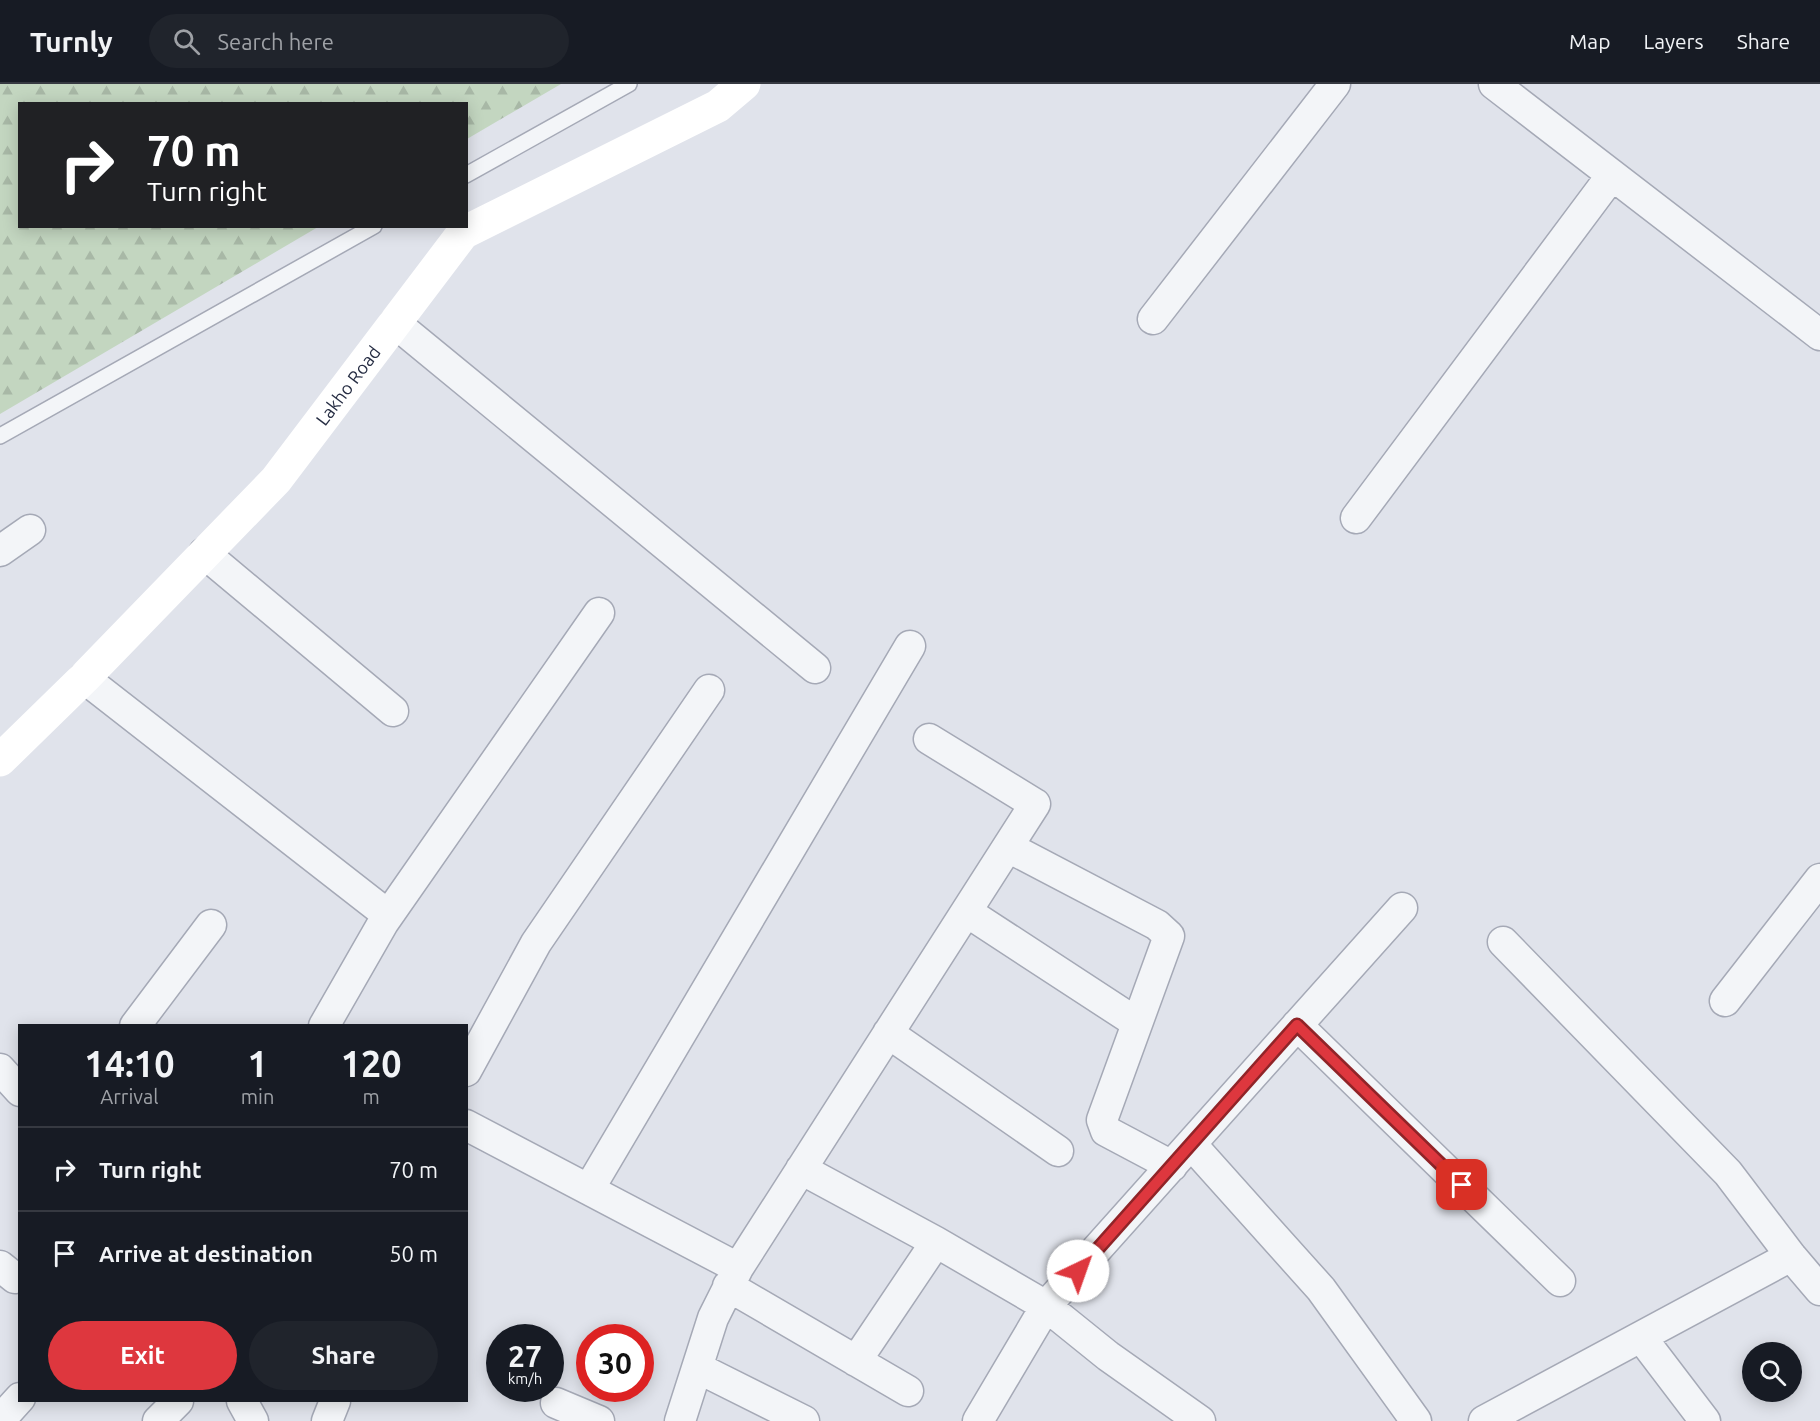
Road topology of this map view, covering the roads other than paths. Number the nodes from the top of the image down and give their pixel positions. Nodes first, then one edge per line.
1 (629, 84) edge
2 (744, 84) edge
3 (1335, 84) edge
4 (1494, 84) edge
5 (468, 174) edge
6 (1612, 175) junction
7 (370, 228) edge
8 (1153, 319) dead end
9 (395, 323) junction
10 (1820, 335) edge
11 (0, 436) edge
12 (1356, 518) dead end
13 (30, 530) dead end
14 (0, 551) edge
15 (204, 554) junction
16 (599, 613) dead end
17 (910, 646) dead end
18 (816, 668) dead end
19 (84, 678) junction
20 (709, 690) dead end
21 (393, 711) dead end
22 (929, 739) dead end
23 (0, 760) edge
24 (1008, 847) junction
25 (1820, 879) edge
26 (1402, 908) dead end
27 (967, 912) junction
28 (388, 915) junction
29 (211, 925) dead end
30 (1503, 942) dead end
31 (1725, 1001) dead end
32 (1137, 1023) junction
33 (137, 1024) edge
34 (325, 1024) edge
35 (1297, 1025) junction
36 (888, 1033) junction
37 (468, 1067) edge
38 (0, 1069) edge
39 (18, 1090) edge
40 (468, 1126) edge
41 (1058, 1151) dead end
42 (1181, 1155) junction
43 (801, 1169) junction
44 (589, 1189) junction
45 (936, 1242) junction
46 (1791, 1256) junction
47 (733, 1277) junction
48 (1560, 1281) dead end
49 (1820, 1290) edge
50 (1047, 1306) junction
51 (1641, 1337) junction
52 (856, 1361) junction
53 (698, 1368) junction
54 (908, 1391) dead end
55 (18, 1400) edge
56 (177, 1402) edge
57 (243, 1402) edge
58 (335, 1402) edge
59 (556, 1403) dead end
60 (0, 1420) edge
61 (158, 1421) edge
62 (253, 1421) edge
63 (327, 1421) edge
64 (599, 1421) edge
65 (680, 1421) edge
66 (804, 1421) edge
67 (978, 1421) edge
68 (1200, 1421) edge
69 (1416, 1421) edge
70 (1484, 1421) edge
71 (1705, 1421) edge

1 - 5 lane
2 - 9 street, Lakho Road
3 - 8 street
4 - 6 street
6 - 10 street
6 - 12 street
7 - 11 lane
9 - 15 street, Lakho Road
9 - 18 street
13 - 14 street
15 - 19 street, Lakho Road
15 - 21 street
16 - 28 street
17 - 44 street
19 - 23 street, Lakho Road
19 - 28 street
20 - 37 street
22 - 24 street
24 - 27 street
24 - 32 street
25 - 31 street
26 - 35 street
27 - 32 street
27 - 36 street
28 - 34 street
29 - 33 street
30 - 46 street
32 - 42 street
35 - 42 street
35 - 48 street
36 - 41 street
36 - 43 street
38 - 39 street
40 - 44 street
42 - 50 street
42 - 69 street
43 - 45 street
43 - 47 street
44 - 47 street
45 - 50 street
45 - 52 street
46 - 49 street
46 - 51 street
47 - 52 street
47 - 53 street
50 - 67 street
50 - 68 street
51 - 70 street
51 - 71 street
52 - 54 street
53 - 65 street
53 - 66 street
55 - 60 street
56 - 61 street
57 - 62 street
58 - 63 street
59 - 64 street

